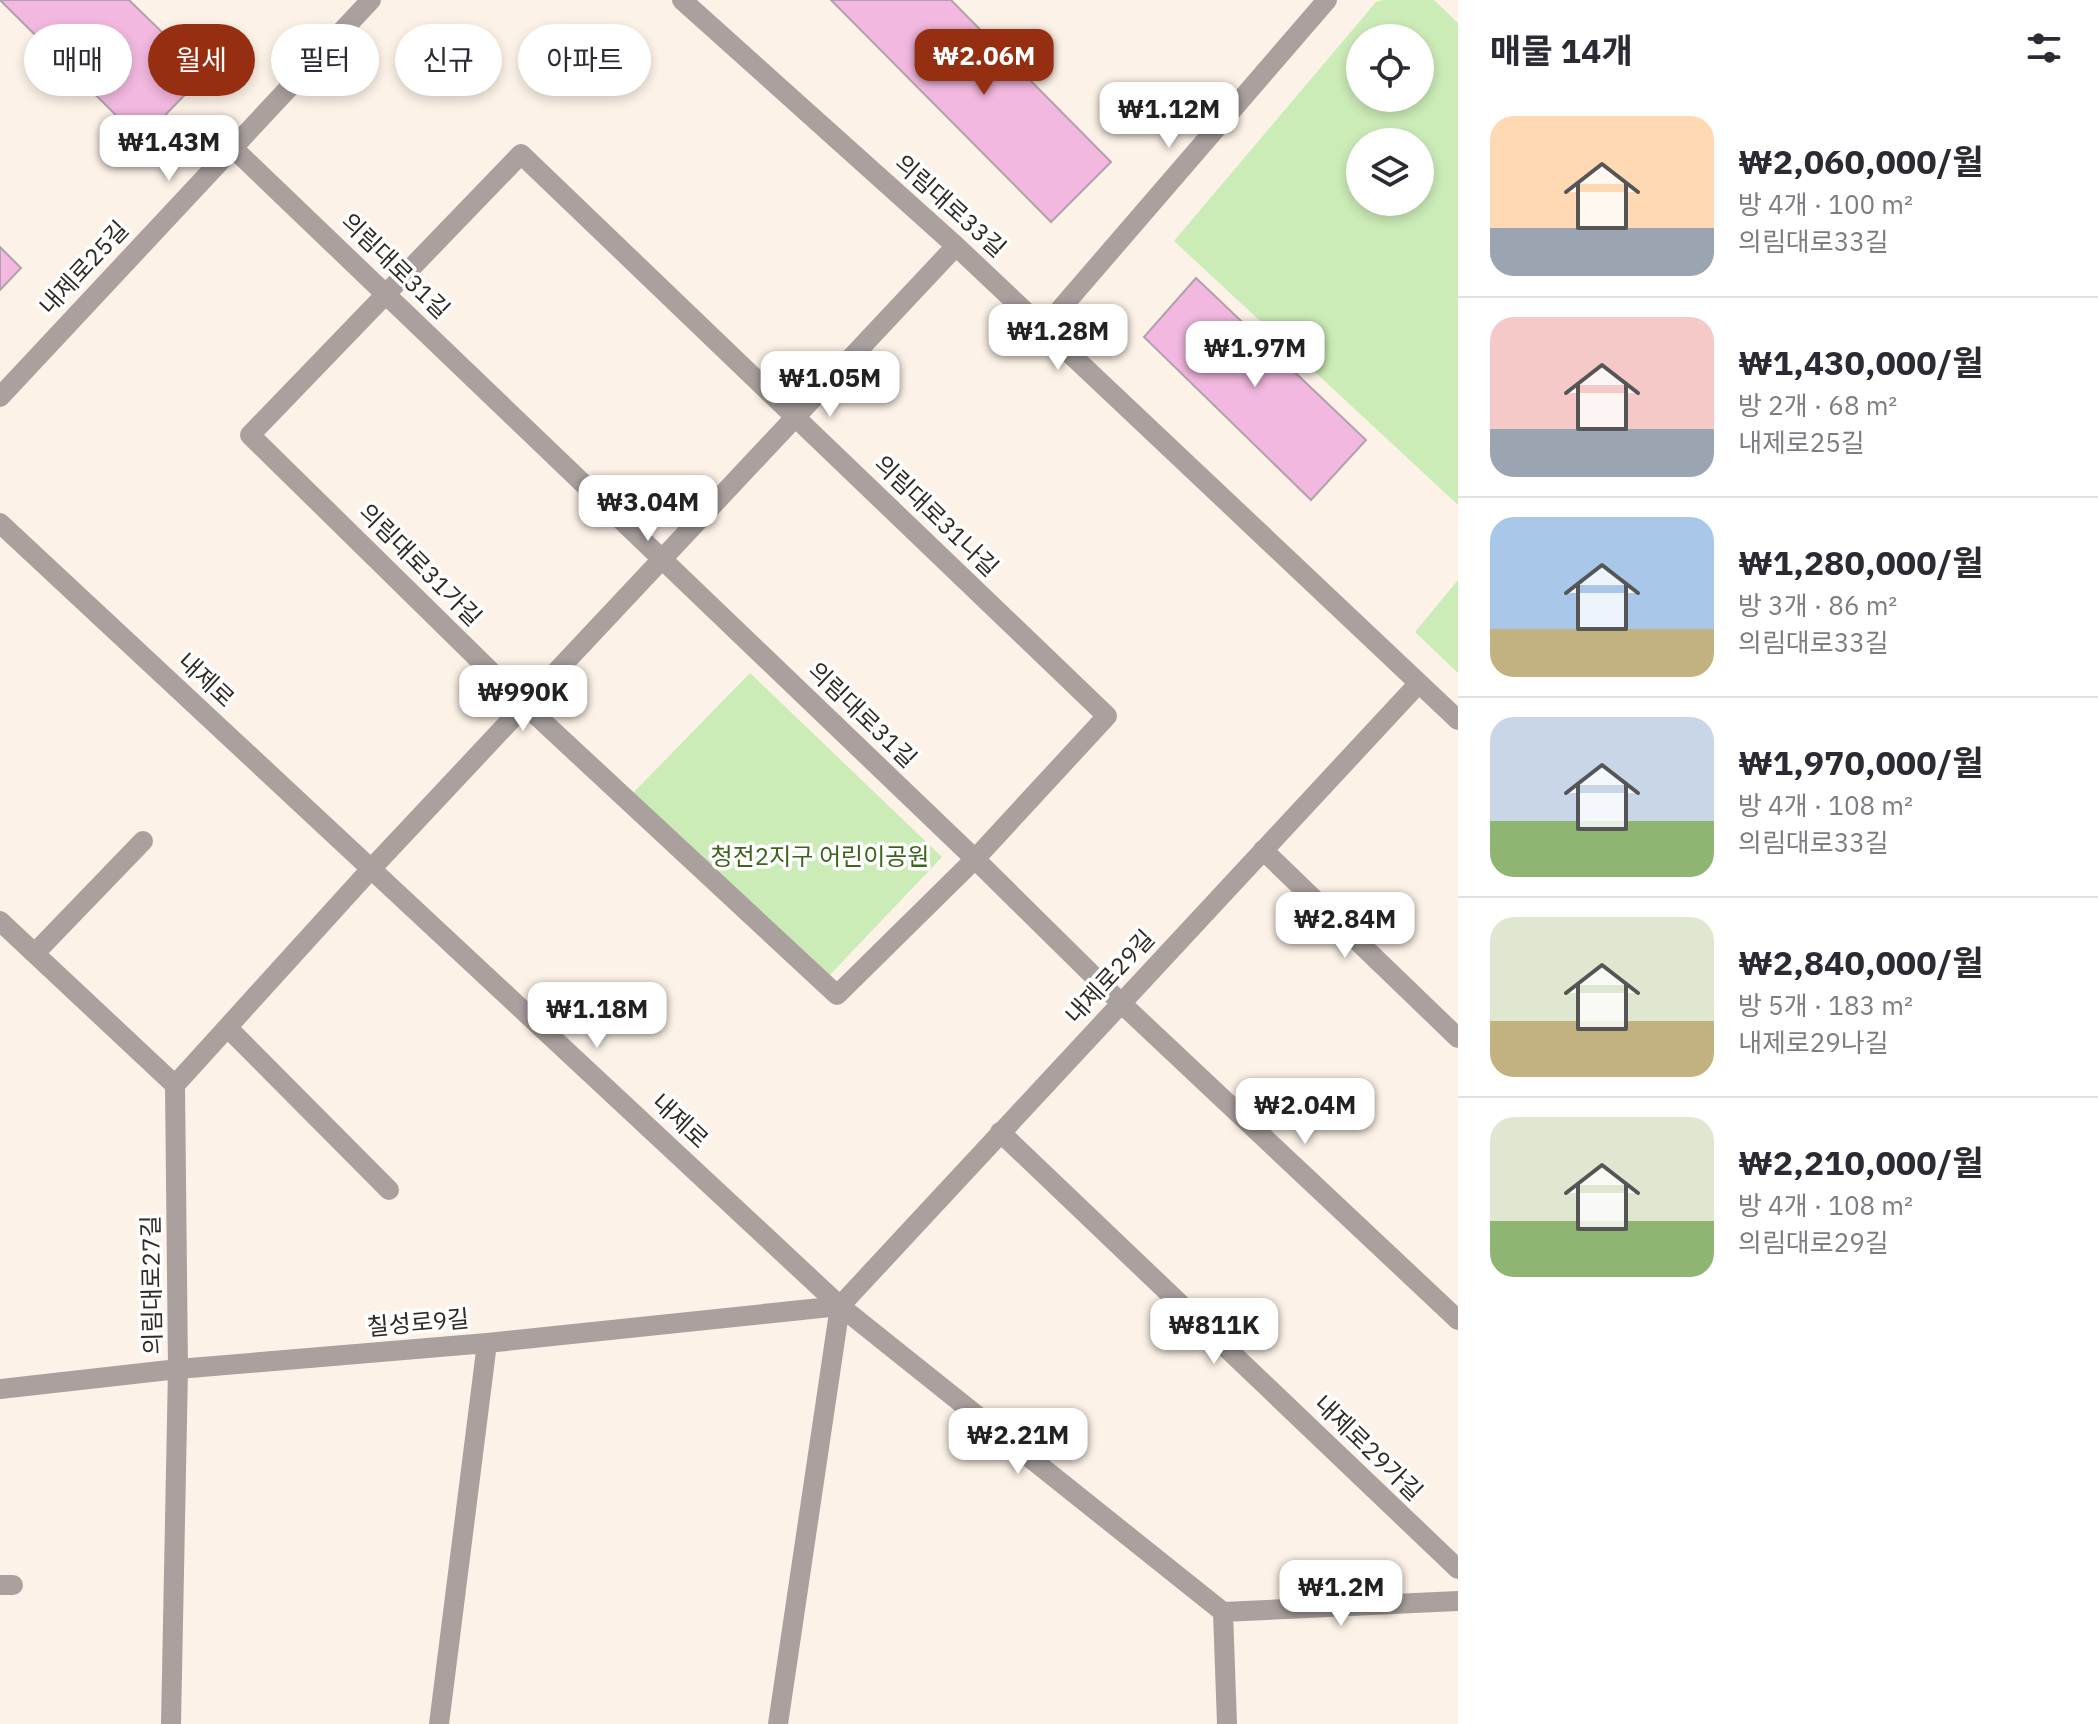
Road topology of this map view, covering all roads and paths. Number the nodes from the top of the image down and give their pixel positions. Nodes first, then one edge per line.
1 (371, 0) edge
2 (682, 0) edge
3 (1327, 0) edge
4 (232, 147) junction
5 (956, 246) junction
6 (387, 294) junction
7 (1044, 328) junction
8 (0, 397) edge
9 (796, 417) junction
10 (0, 523) edge
11 (662, 559) junction
12 (1419, 683) junction
13 (525, 705) junction
14 (1458, 720) edge
15 (143, 841) dead end
16 (1263, 850) junction
17 (975, 859) junction
18 (371, 869) junction
19 (0, 921) edge
20 (35, 953) junction
21 (1121, 1003) junction
22 (228, 1028) junction
23 (1458, 1038) edge
24 (175, 1085) junction
25 (1000, 1132) junction
26 (389, 1190) dead end
27 (840, 1306) junction
28 (1458, 1320) edge
29 (487, 1343) junction
30 (178, 1369) junction
31 (0, 1389) edge
32 (1458, 1569) edge
33 (1458, 1601) edge
34 (1223, 1612) junction
35 (171, 1724) edge
36 (439, 1724) edge
37 (778, 1724) edge
38 (1227, 1724) edge

1 - 4 street, 내제로25길
2 - 5 street, 의림대로33길
3 - 7 street
4 - 6 street, 의림대로31길
4 - 8 street, 내제로25길
5 - 7 street, 의림대로33길
5 - 9 street
6 - 9 street, 의림대로31나길
6 - 11 street, 의림대로31길
6 - 13 street, 의림대로31가길
7 - 12 street, 의림대로33길
9 - 11 street
9 - 17 street, 의림대로31나길
10 - 18 street, 내제로
11 - 13 street
11 - 17 street, 의림대로31길
12 - 14 street, 의림대로33길
12 - 16 street, 내제로29길
13 - 17 street, 의림대로31가길
13 - 18 street
15 - 20 street
16 - 21 street, 내제로29길
16 - 23 street
17 - 21 street, 의림대로31길
18 - 22 street
18 - 27 street, 내제로
19 - 20 street
20 - 24 street
21 - 25 street, 내제로29길
21 - 28 street, 의림대로31길
22 - 24 street
22 - 26 street
24 - 30 street, 의림대로27길
25 - 27 street, 내제로29길
25 - 32 street, 내제로29가길
27 - 29 street, 칠성로9길
27 - 34 street, 내제로
27 - 37 street
29 - 30 street, 칠성로9길
29 - 36 street
30 - 31 street, 칠성로9길
30 - 35 street, 의림대로27길
33 - 34 street
34 - 38 street

